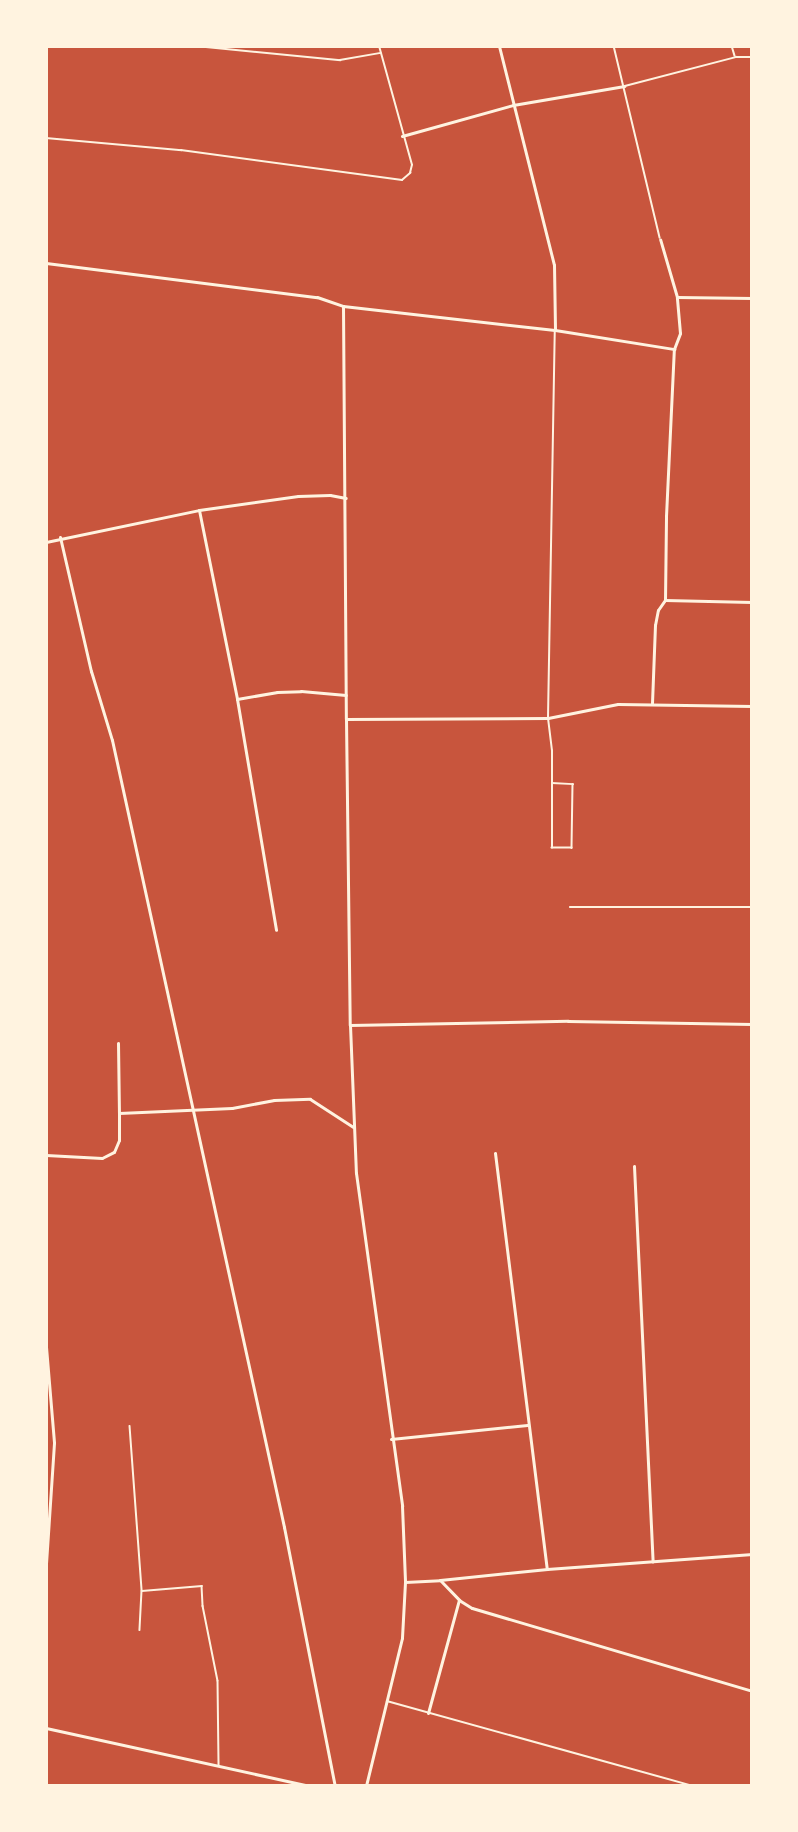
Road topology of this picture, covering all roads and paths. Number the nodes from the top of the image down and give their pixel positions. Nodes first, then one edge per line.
1 (196, 46) edge
2 (379, 46) edge
3 (499, 46) edge
4 (614, 46) edge
5 (732, 46) edge
6 (381, 53) junction
7 (736, 57) junction
8 (752, 57) edge
9 (624, 86) junction
10 (513, 105) junction
11 (402, 136) junction
12 (46, 138) edge
13 (660, 239) joint
14 (46, 262) edge
15 (677, 297) junction
16 (752, 298) edge
17 (343, 306) junction
18 (555, 330) junction
19 (674, 349) junction
20 (346, 498) junction
21 (199, 510) junction
22 (60, 537) junction
23 (46, 542) edge
24 (665, 600) junction
25 (752, 602) edge
26 (346, 695) junction
27 (237, 699) junction
28 (652, 703) junction
29 (752, 706) edge
30 (548, 718) junction
31 (345, 719) junction
32 (552, 783) junction
33 (570, 907) dead end
34 (752, 907) edge
35 (276, 930) dead end
36 (752, 1024) edge
37 (350, 1025) junction
38 (118, 1043) dead end
39 (191, 1110) junction
40 (119, 1113) junction
41 (354, 1127) junction
42 (495, 1153) dead end
43 (46, 1155) edge
44 (634, 1166) dead end
45 (46, 1347) edge
46 (528, 1424) junction
47 (130, 1426) dead end
48 (392, 1439) junction
49 (752, 1554) edge
50 (653, 1562) junction
51 (46, 1564) edge
52 (547, 1569) junction
53 (440, 1580) junction
54 (405, 1582) junction
55 (142, 1591) junction
56 (459, 1600) junction
57 (140, 1630) dead end
58 (752, 1691) edge
59 (386, 1701) junction
60 (428, 1713) junction
61 (46, 1728) edge
62 (219, 1766) junction
63 (310, 1785) edge
64 (335, 1785) edge
65 (366, 1785) edge
66 (693, 1785) edge

1 - 6 lane
2 - 6 lane
3 - 10 street
4 - 9 lane
5 - 7 lane
6 - 11 lane
7 - 8 lane
7 - 9 lane
9 - 10 street
9 - 13 lane
10 - 11 street
10 - 18 street
11 - 12 lane
13 - 15 street
14 - 17 street
15 - 16 street
15 - 19 street
17 - 18 street
17 - 20 street
18 - 19 street
18 - 30 lane
19 - 24 street
20 - 21 street
20 - 26 street
21 - 22 street
21 - 27 street
22 - 23 street
22 - 39 street
24 - 25 street
24 - 28 street
26 - 27 street
26 - 31 street
27 - 35 street
28 - 29 street
28 - 30 street
30 - 31 street
30 - 32 lane
31 - 37 street
32 - 32 lane
33 - 34 lane
36 - 37 street
37 - 41 street
38 - 40 street
39 - 40 street
39 - 41 street
39 - 64 street
40 - 43 street
41 - 48 street
42 - 46 street
44 - 50 street
45 - 51 street
46 - 48 street
46 - 52 street
47 - 55 lane
48 - 54 street
49 - 50 street
50 - 52 street
52 - 53 street
53 - 54 street
53 - 56 street
54 - 59 street
55 - 57 lane
55 - 62 lane
56 - 58 street
56 - 60 street
59 - 60 lane
59 - 65 street
60 - 66 lane
61 - 62 street
62 - 63 street

